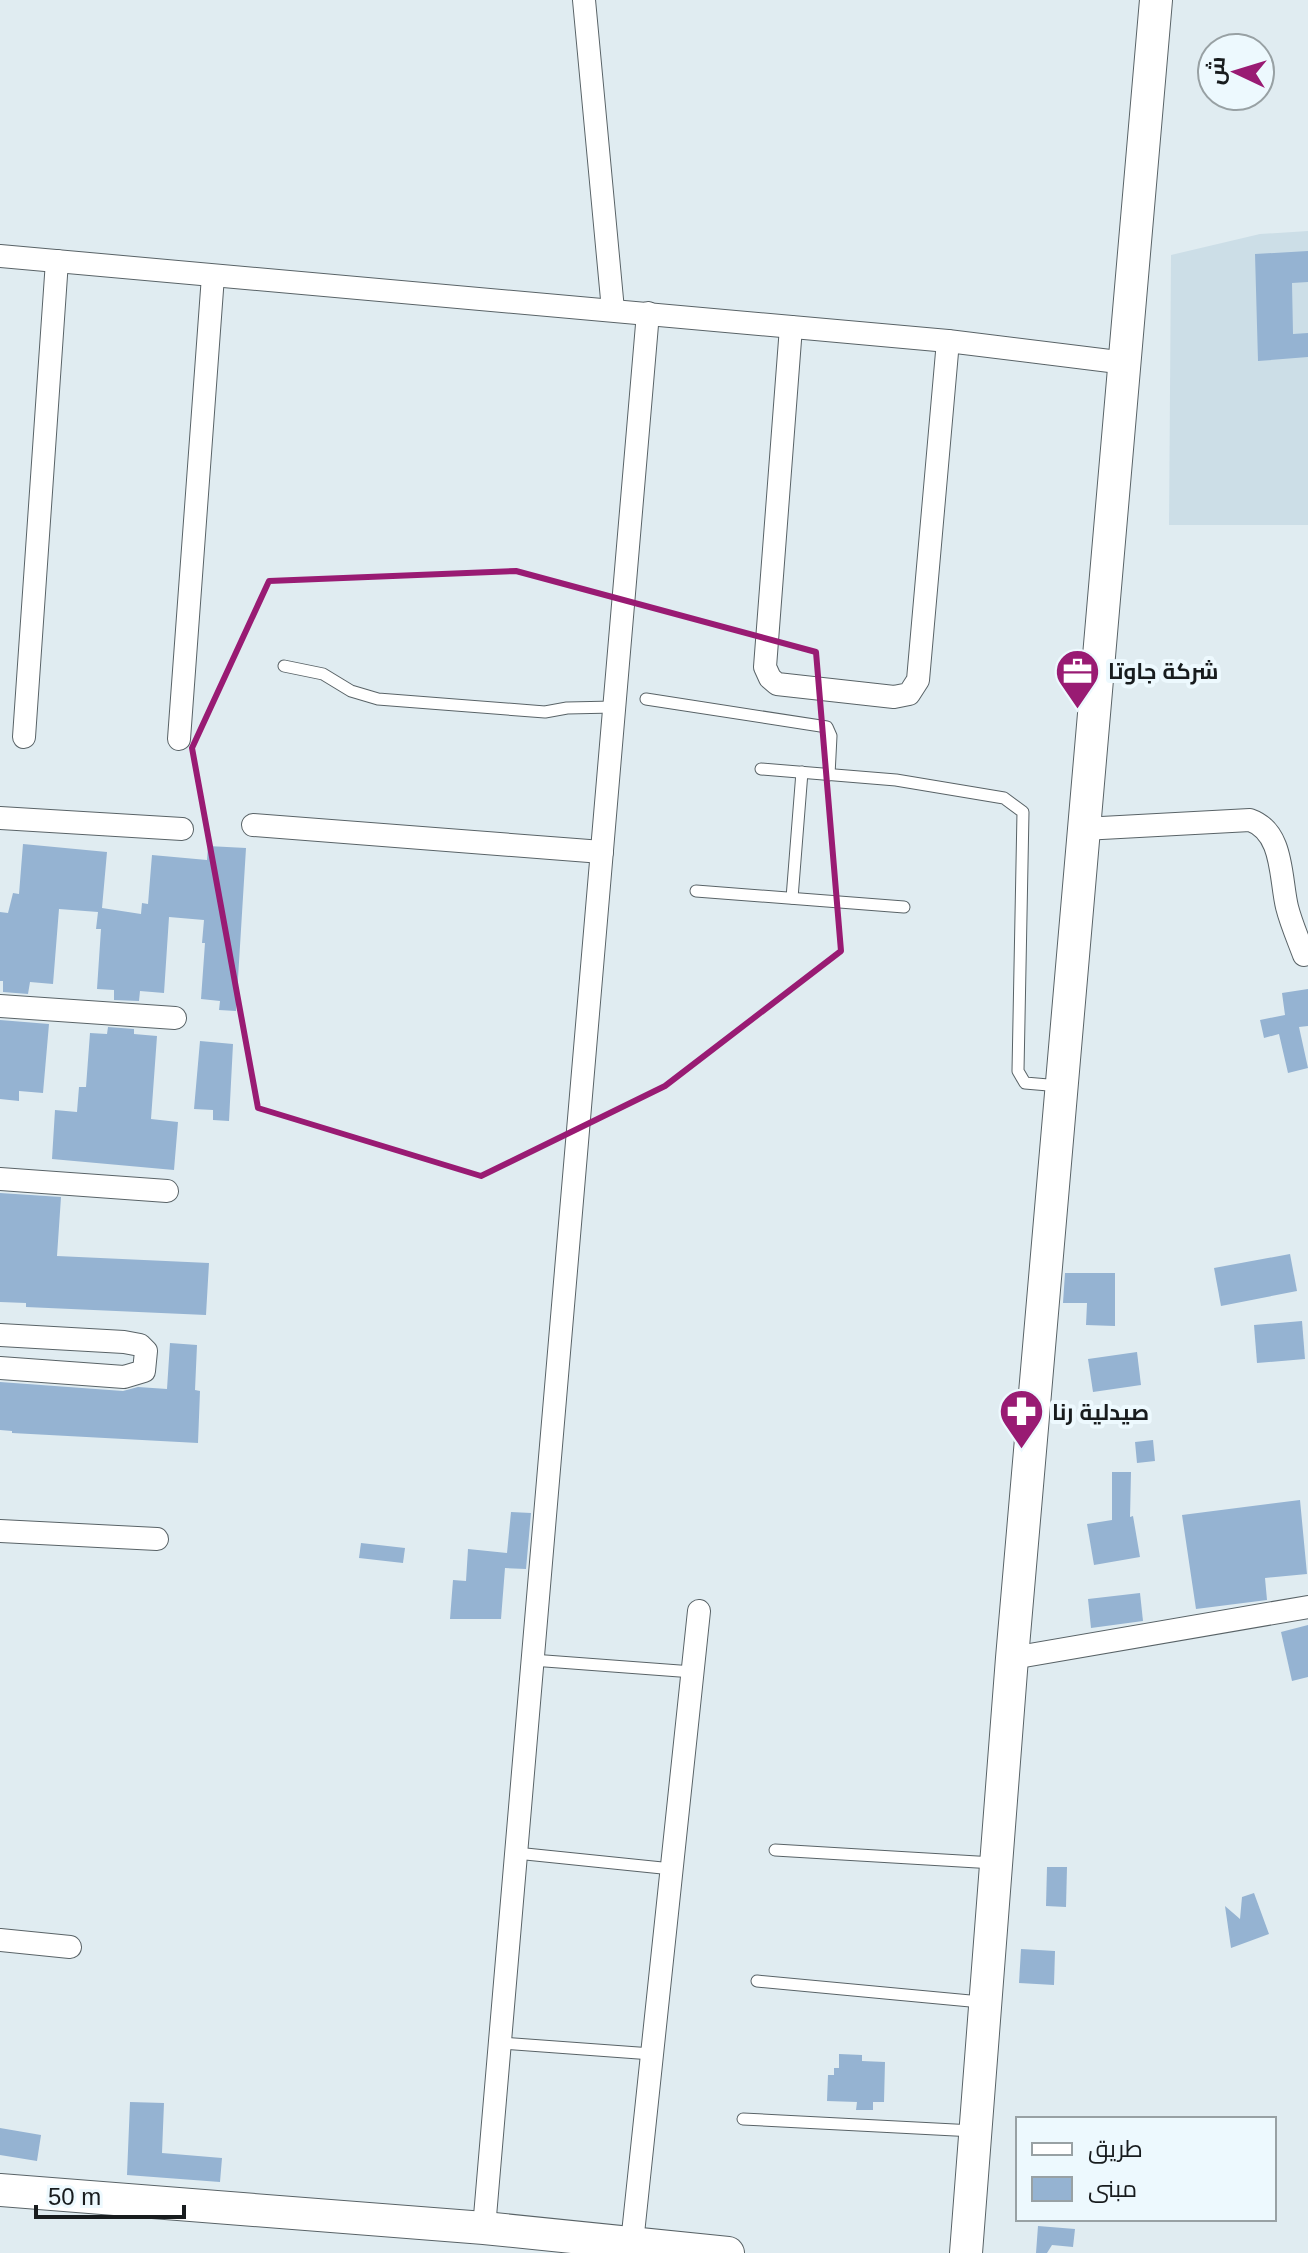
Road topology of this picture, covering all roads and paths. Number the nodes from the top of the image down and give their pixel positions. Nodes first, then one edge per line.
1 (584, 0) edge
2 (1156, 0) edge
3 (0, 256) edge
4 (57, 261) junction
5 (213, 276) junction
6 (613, 310) junction
7 (648, 313) junction
8 (791, 327) junction
9 (948, 341) junction
10 (1126, 363) junction
11 (284, 666) dead end
12 (646, 699) dead end
13 (614, 707) junction
14 (24, 737) dead end
15 (179, 739) dead end
16 (761, 769) dead end
17 (802, 772) junction
18 (829, 775) junction
19 (0, 818) edge
20 (253, 825) dead end
21 (182, 829) dead end
22 (1083, 829) junction
23 (602, 852) junction
24 (696, 891) dead end
25 (792, 898) junction
26 (904, 907) dead end
27 (1304, 955) dead end
28 (0, 1006) edge
29 (175, 1018) dead end
30 (1061, 1086) junction
31 (0, 1179) edge
32 (167, 1191) dead end
33 (0, 1335) edge
34 (0, 1368) edge
35 (0, 1531) edge
36 (157, 1539) dead end
37 (1308, 1607) edge
38 (699, 1611) dead end
39 (1012, 1658) junction
40 (532, 1660) junction
41 (693, 1672) junction
42 (775, 1850) dead end
43 (516, 1853) junction
44 (996, 1863) junction
45 (672, 1869) junction
46 (0, 1940) edge
47 (70, 1947) dead end
48 (757, 1981) dead end
49 (985, 2003) junction
50 (500, 2043) junction
51 (652, 2054) junction
52 (743, 2119) dead end
53 (975, 2131) junction
54 (0, 2190) edge
55 (484, 2228) junction
56 (632, 2243) junction
57 (728, 2253) edge
58 (966, 2253) edge

1 - 6 street
2 - 10 street
3 - 4 street
4 - 5 street
4 - 14 street
5 - 6 street
5 - 15 street
6 - 7 street
7 - 8 street
7 - 13 street
8 - 9 street
8 - 9 street
9 - 10 street
10 - 22 street
11 - 13 lane
12 - 18 lane
13 - 23 street
16 - 17 lane
17 - 18 lane
17 - 25 lane
18 - 30 lane
19 - 21 street
20 - 23 street
22 - 27 street
22 - 30 street
23 - 40 street
24 - 25 lane
25 - 26 lane
28 - 29 street
30 - 39 street
31 - 32 street
33 - 34 street
35 - 36 street
37 - 39 street
38 - 41 street
39 - 44 street
40 - 41 lane
40 - 43 street
41 - 45 street
42 - 44 lane
43 - 45 lane
43 - 50 street
44 - 49 street
45 - 51 street
46 - 47 street
48 - 49 lane
49 - 53 street
50 - 51 lane
50 - 55 street
51 - 56 street
52 - 53 lane
53 - 58 street
54 - 55 street
55 - 56 street
56 - 57 street

